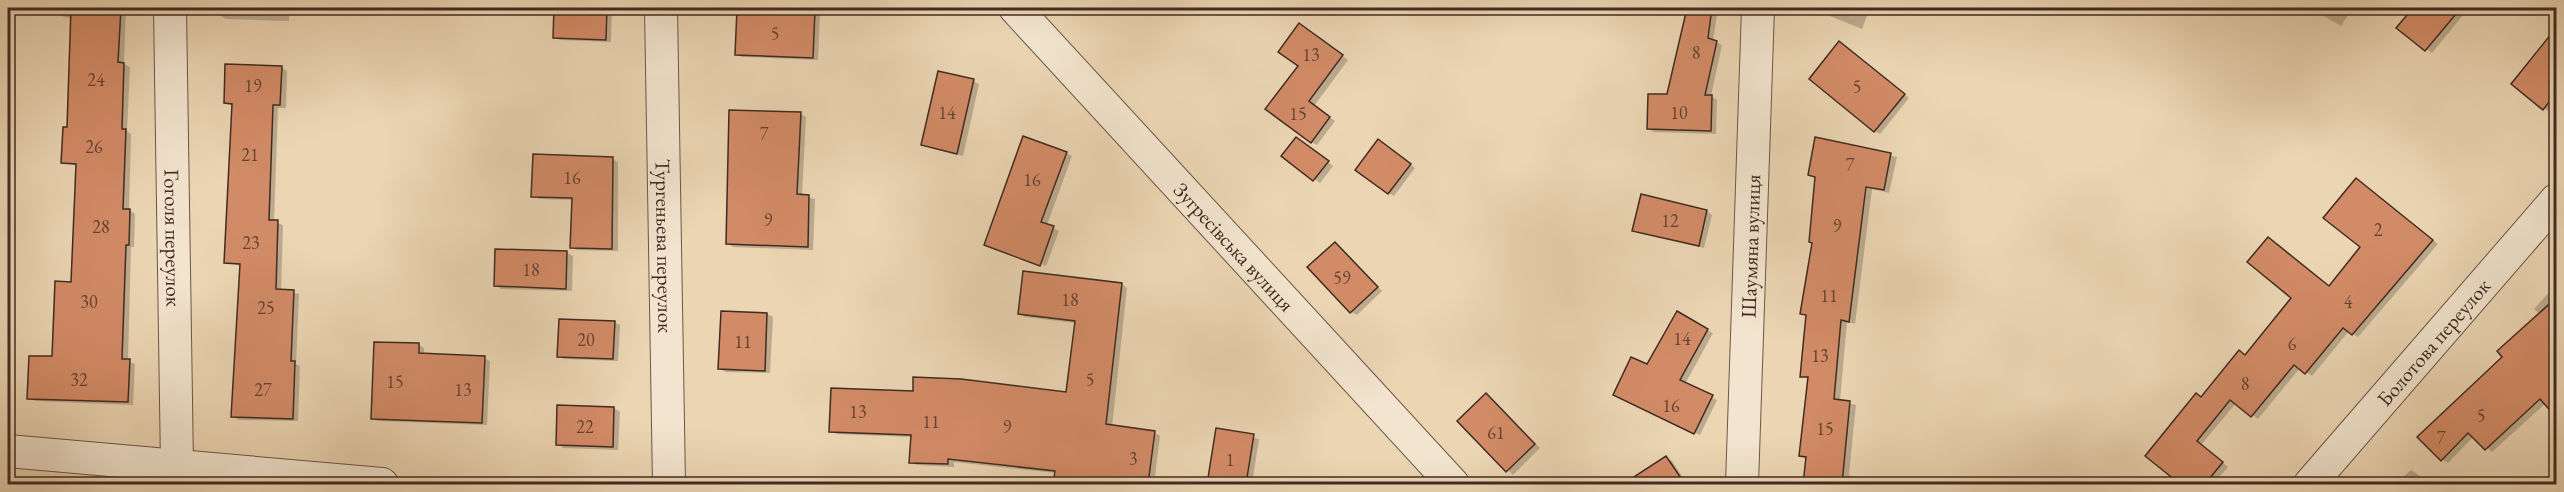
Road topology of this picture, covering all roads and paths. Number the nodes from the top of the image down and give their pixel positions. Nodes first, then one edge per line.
1 (170, 8) edge
2 (661, 8) edge
3 (1014, 8) edge
4 (1758, 8) edge
5 (2556, 200) edge
6 (8, 451) edge
7 (177, 466) junction
8 (382, 484) edge
9 (669, 484) edge
10 (1453, 484) edge
11 (1742, 484) edge
12 (2310, 484) edge

1 - 7 street, Гоголя переулок
2 - 9 street, Тургеньева переулок
3 - 10 street, Зугресівська вулиця
4 - 11 street, Шаумяна вулиця
5 - 12 street, Болотова переулок
6 - 7 street
7 - 8 street

